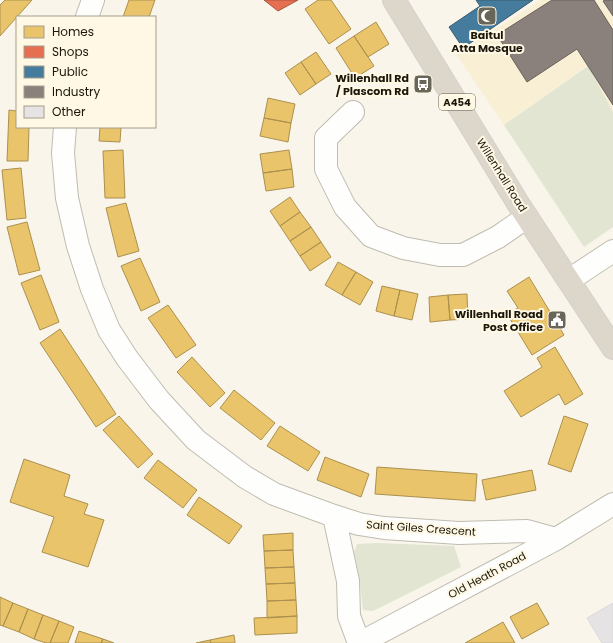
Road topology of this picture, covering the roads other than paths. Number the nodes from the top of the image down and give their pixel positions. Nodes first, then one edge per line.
1 (93, 0) edge
2 (394, 0) edge
3 (87, 16) edge
4 (353, 112) dead end
5 (65, 128) edge
6 (527, 217) junction
7 (613, 251) edge
8 (568, 280) junction
9 (613, 348) edge
10 (613, 504) edge
11 (334, 516) junction
12 (556, 539) junction
13 (359, 643) edge

1 - 3 street
2 - 6 highway, Willenhall Road / A454
4 - 6 street
5 - 11 street, Saint Giles Crescent
6 - 8 highway, Willenhall Road / A454
7 - 8 street
8 - 9 highway, Willenhall Road / A454
10 - 12 street, Old Heath Road
11 - 12 street, Saint Giles Crescent
11 - 13 street
12 - 13 street, Old Heath Road

